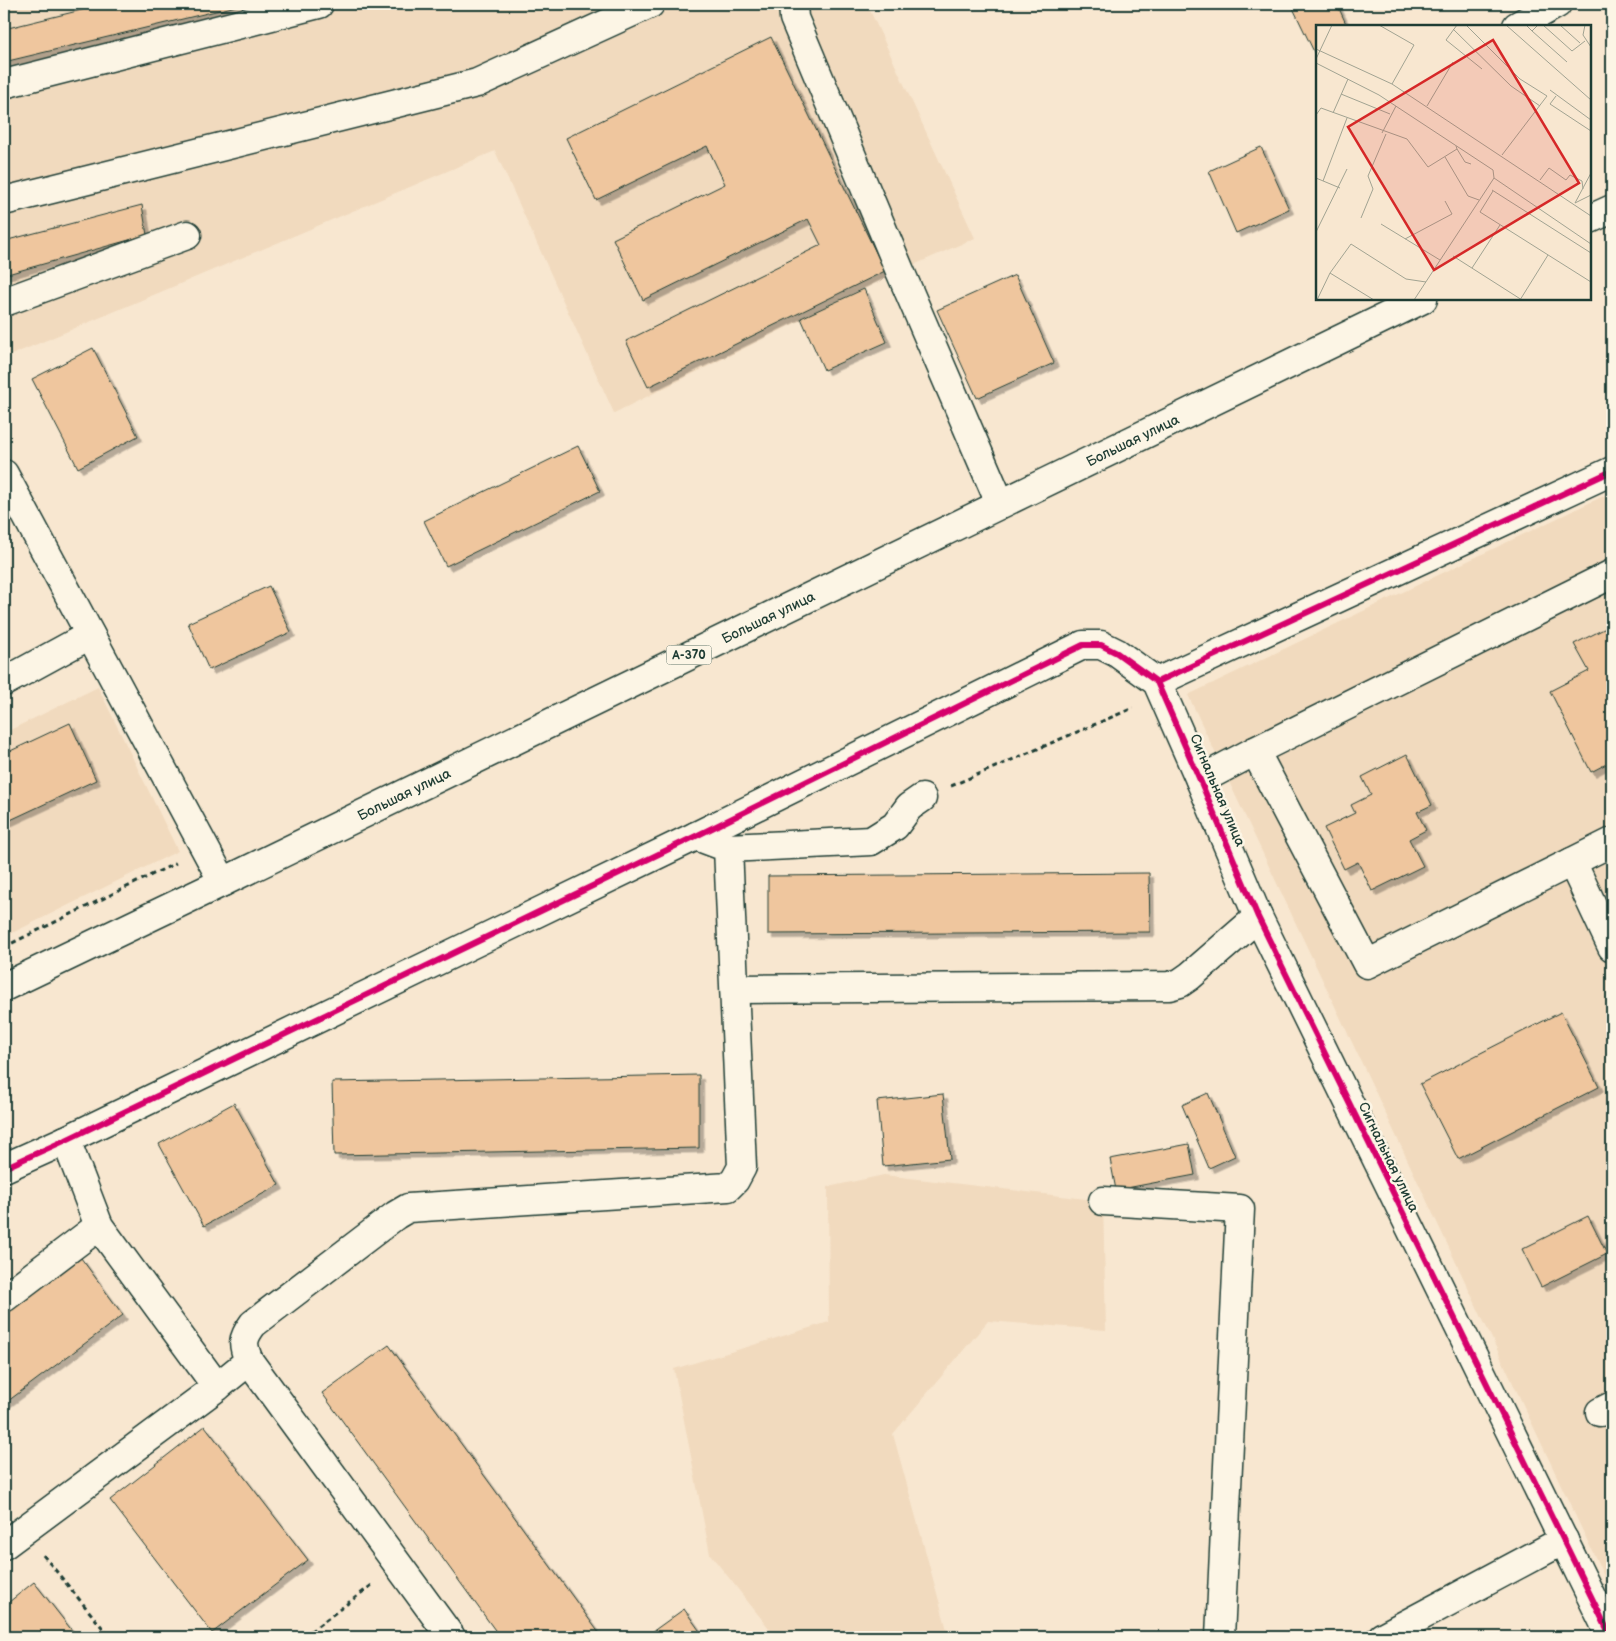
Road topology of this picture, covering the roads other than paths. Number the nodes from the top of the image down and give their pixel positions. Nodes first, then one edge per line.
1 (319, 4) edge
2 (650, 4) edge
3 (793, 4) edge
4 (1557, 4) edge
5 (1519, 25) edge
6 (4, 84) edge
7 (4, 201) edge
8 (1612, 209) edge
9 (1591, 219) edge
10 (186, 235) dead end
11 (1418, 300) edge
12 (4, 302) edge
13 (1396, 304) edge
14 (1612, 471) edge
15 (4, 474) edge
16 (1000, 503) junction
17 (1612, 574) edge
18 (90, 635) junction
19 (4, 682) edge
20 (1160, 688) junction
21 (1256, 751) junction
22 (1200, 780) junction
23 (922, 798) road end
24 (696, 836) junction
25 (1612, 842) edge
26 (728, 848) junction
27 (1572, 862) junction
28 (223, 882) junction
29 (1258, 917) junction
30 (1612, 947) edge
31 (4, 987) edge
32 (735, 989) junction
33 (66, 1140) junction
34 (4, 1168) edge
35 (1103, 1202) dead end
36 (99, 1226) junction
37 (4, 1298) edge
38 (249, 1361) junction
39 (217, 1387) junction
40 (14, 1538) edge
41 (1564, 1540) junction
42 (451, 1637) edge
43 (1220, 1637) edge
44 (1382, 1637) edge
45 (1611, 1637) edge

1 - 6 main road
2 - 7 main road
3 - 16 main road
4 - 5 main road
8 - 9 main road
10 - 12 main road
11 - 13 main road, Большая улица / А-370
13 - 16 main road, Большая улица / А-370
14 - 20 main road
15 - 18 main road
16 - 28 main road, Большая улица / А-370
17 - 21 main road
18 - 19 main road
18 - 28 main road
20 - 22 main road, Сигнальная улица
20 - 24 main road
21 - 22 main road
21 - 27 main road
22 - 29 main road, Сигнальная улица
23 - 26 main road
24 - 26 main road
24 - 33 main road
25 - 27 main road
26 - 32 main road
27 - 30 main road
28 - 31 main road, Большая улица / А-370
29 - 32 main road
29 - 41 main road, Сигнальная улица
32 - 38 main road
33 - 34 main road
33 - 36 main road
35 - 43 main road
36 - 37 main road
36 - 39 main road
38 - 39 main road
38 - 42 main road
39 - 40 main road
41 - 44 main road
41 - 45 main road, Сигнальная улица

